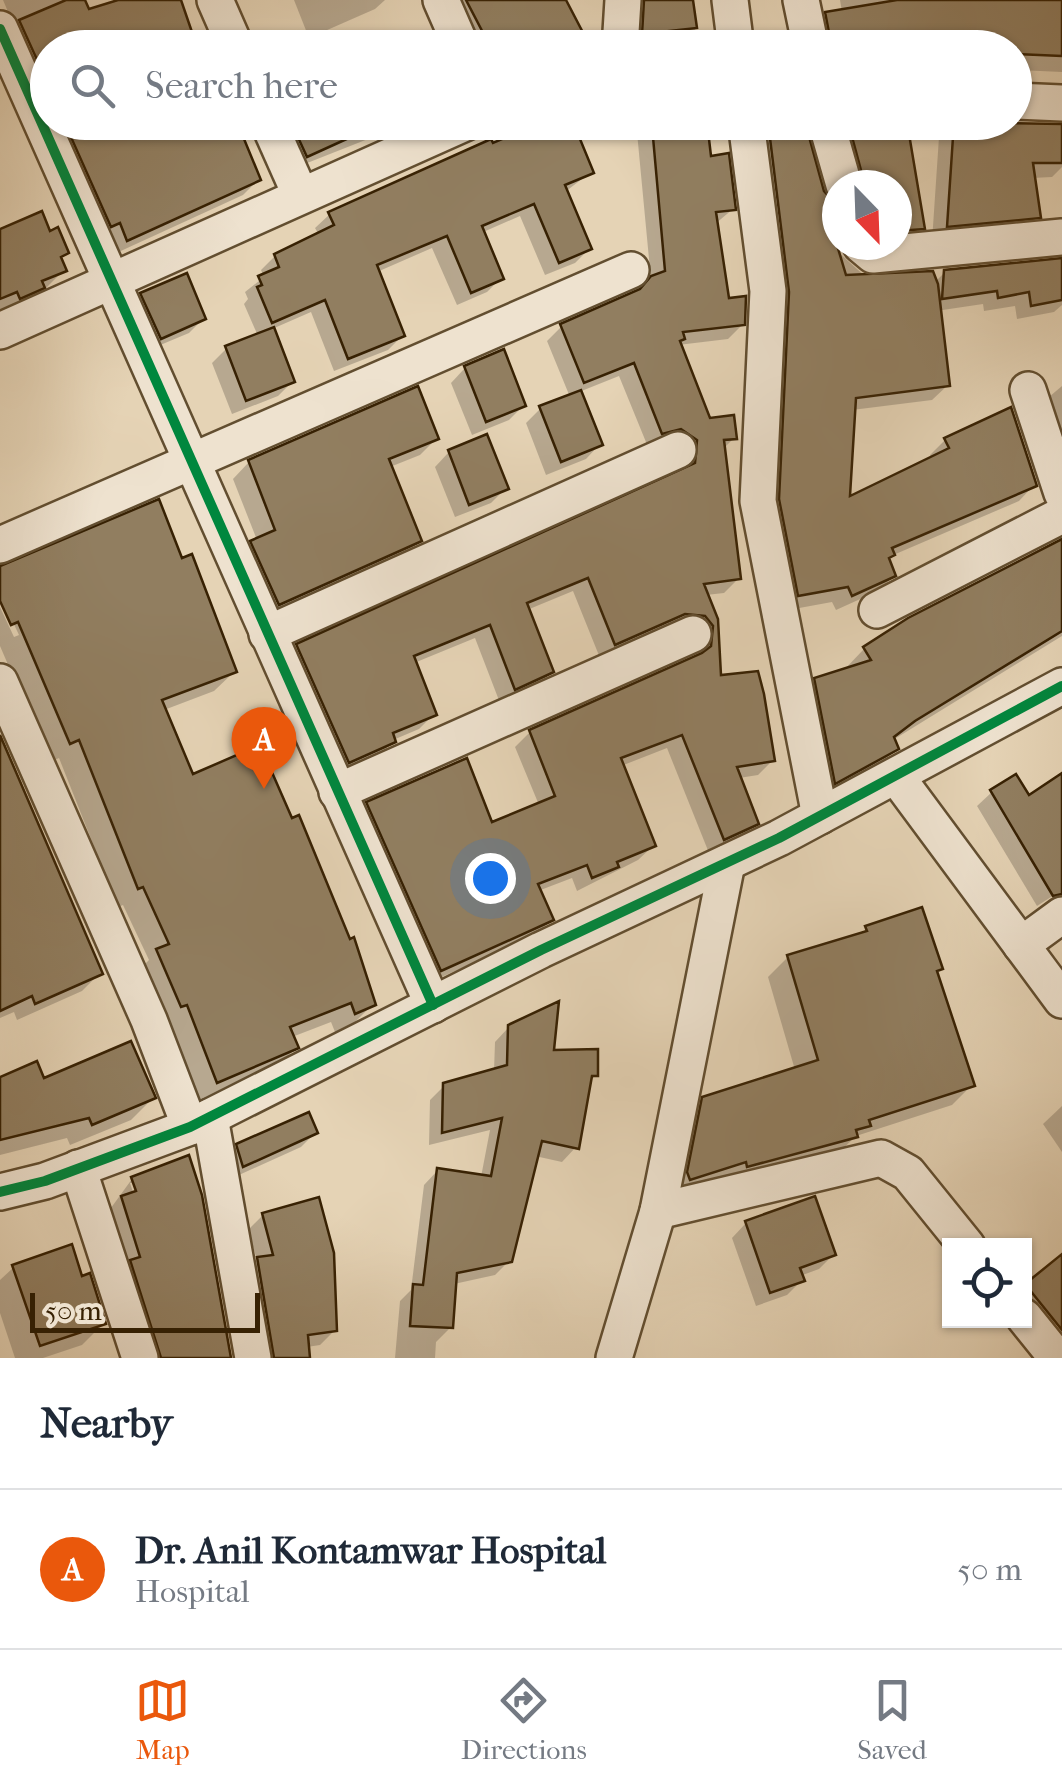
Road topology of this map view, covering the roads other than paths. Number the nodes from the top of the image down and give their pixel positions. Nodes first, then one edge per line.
1 (215, 0) edge
2 (441, 0) edge
3 (624, 0) edge
4 (730, 0) edge
5 (801, 0) edge
6 (0, 28) edge
7 (228, 30) edge
8 (454, 30) edge
9 (622, 30) edge
10 (734, 30) edge
11 (807, 30) edge
12 (30, 97) edge
13 (1032, 102) edge
14 (1062, 103) edge
15 (49, 140) edge
16 (276, 140) edge
17 (425, 140) edge
18 (748, 140) edge
19 (831, 140) edge
20 (840, 170) edge
21 (300, 194) junction
22 (1062, 236) edge
23 (912, 250) edge
24 (631, 270) dead end
25 (110, 281) junction
26 (0, 331) edge
27 (1028, 390) dead end
28 (678, 450) dead end
29 (190, 460) junction
30 (1062, 493) edge
31 (1062, 516) edge
32 (0, 545) edge
33 (877, 610) dead end
34 (267, 634) junction
35 (693, 634) dead end
36 (0, 682) edge
37 (1062, 686) edge
38 (896, 776) junction
39 (337, 792) junction
40 (820, 816) junction
41 (727, 862) junction
42 (1062, 915) edge
43 (1021, 945) junction
44 (1062, 1000) edge
45 (432, 1005) junction
46 (200, 1122) junction
47 (78, 1168) junction
48 (0, 1192) edge
49 (658, 1211) junction
50 (960, 1238) edge
51 (1032, 1327) edge
52 (140, 1358) edge
53 (253, 1358) edge
54 (614, 1358) edge
55 (1057, 1358) edge

1 - 7 street
2 - 8 street
3 - 9 street
4 - 10 street
5 - 11 street
6 - 12 street
13 - 14 street
15 - 25 street
16 - 21 street
17 - 21 street
18 - 40 street
19 - 20 street
21 - 25 street
22 - 23 street
24 - 29 street
25 - 26 street
25 - 29 street
27 - 30 street
28 - 34 street
29 - 32 street
29 - 34 street
31 - 33 street
34 - 39 street
35 - 39 street
36 - 46 street
37 - 38 street
38 - 40 street
38 - 43 street
39 - 45 street
40 - 41 street
41 - 45 street
41 - 49 street
42 - 43 street
43 - 44 street
45 - 46 street
46 - 47 street
46 - 53 street
47 - 48 street
47 - 52 street
49 - 50 street
49 - 54 street
51 - 55 street

